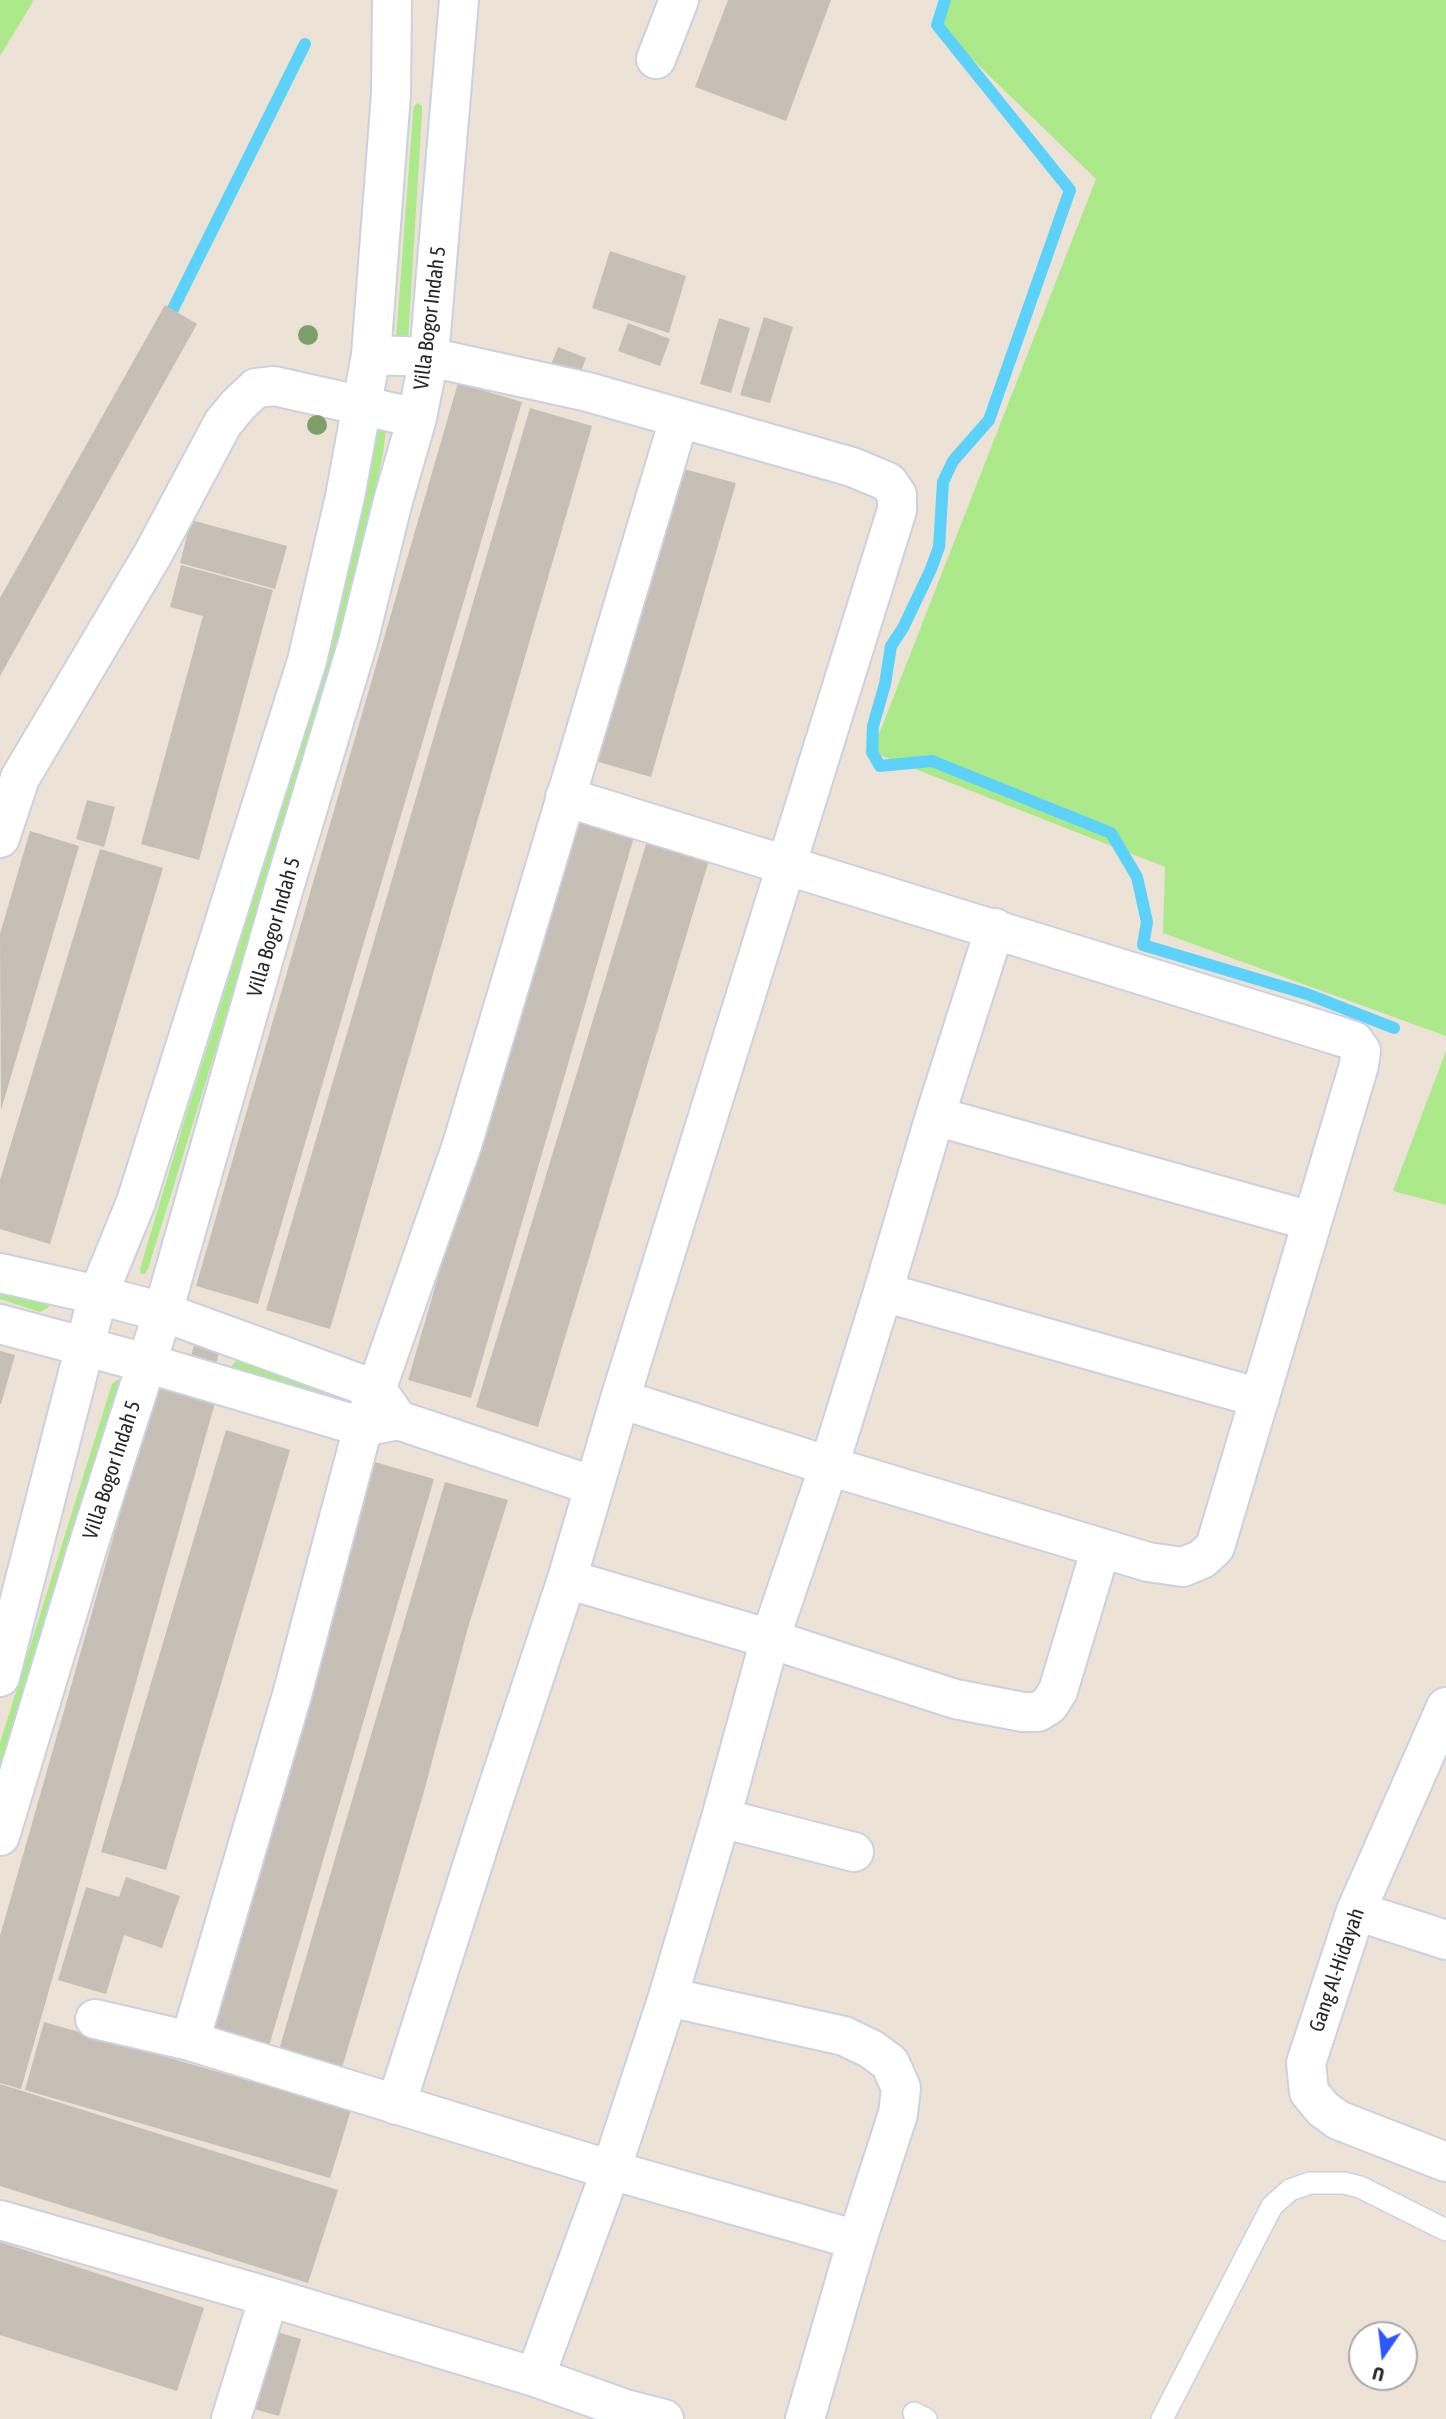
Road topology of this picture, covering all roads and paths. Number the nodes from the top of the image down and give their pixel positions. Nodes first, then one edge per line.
1 (392, 0) edge
2 (459, 0) edge
3 (680, 0) edge
4 (656, 59) dead end
5 (452, 88) junction
6 (391, 94) junction
7 (371, 355) junction
8 (429, 357) junction
9 (363, 405) junction
10 (417, 418) junction
11 (679, 419) junction
12 (565, 797) junction
13 (0, 838) edge
14 (788, 866) junction
15 (995, 928) junction
16 (935, 1116) junction
17 (1311, 1221) junction
18 (0, 1273) edge
19 (883, 1292) junction
20 (98, 1295) junction
21 (163, 1312) junction
22 (0, 1324) edge
23 (84, 1345) junction
24 (146, 1363) junction
25 (1260, 1398) junction
26 (620, 1399) junction
27 (379, 1412) junction
28 (829, 1466) junction
29 (594, 1486) junction
30 (1101, 1548) junction
31 (567, 1579) junction
32 (770, 1639) junction
33 (0, 1677) edge
34 (1446, 1707) edge
35 (721, 1818) junction
36 (0, 1836) edge
37 (854, 1852) dead end
38 (1356, 1911) junction
39 (1446, 1940) edge
40 (668, 1997) junction
41 (94, 2019) dead end
42 (190, 2041) junction
43 (396, 2105) junction
44 (1446, 2162) edge
45 (611, 2170) junction
46 (0, 2220) edge
47 (1446, 2230) edge
48 (857, 2240) junction
49 (269, 2297) junction
50 (535, 2377) junction
51 (230, 2419) edge
52 (664, 2419) edge
53 (805, 2419) edge
54 (1162, 2419) edge

1 - 6 street
2 - 5 street, Villa Bogor Indah 5
3 - 4 street
5 - 6 street
5 - 8 street, Villa Bogor Indah 5
6 - 7 street
7 - 8 street
7 - 9 street
8 - 10 street, Villa Bogor Indah 5
8 - 11 street
9 - 10 street
9 - 13 street
9 - 20 street
10 - 21 street, Villa Bogor Indah 5
11 - 12 street
11 - 14 street
12 - 14 street
12 - 27 street
14 - 15 street
14 - 26 street
15 - 16 street
15 - 17 street
16 - 17 street
16 - 19 street
17 - 25 street
18 - 20 street
19 - 25 street
19 - 28 street
20 - 21 street
20 - 23 street
21 - 24 street, Villa Bogor Indah 5
21 - 27 street
22 - 23 street
23 - 24 street
23 - 33 street
24 - 27 street
24 - 36 street, Villa Bogor Indah 5
25 - 30 street
26 - 28 street
26 - 29 street
27 - 29 street
27 - 42 street
28 - 30 street
28 - 32 street
29 - 31 street
30 - 32 street
31 - 32 street
31 - 43 street
32 - 35 street
34 - 38 street, Gang Al-Hidayah
35 - 37 street
35 - 40 street
38 - 39 street
38 - 44 street, Gang Al-Hidayah
40 - 45 street
40 - 48 street
41 - 42 street
42 - 43 street
43 - 45 street
45 - 48 street
45 - 50 street
46 - 49 street
47 - 54 lane
48 - 53 street
49 - 50 street
49 - 51 street
50 - 52 street

